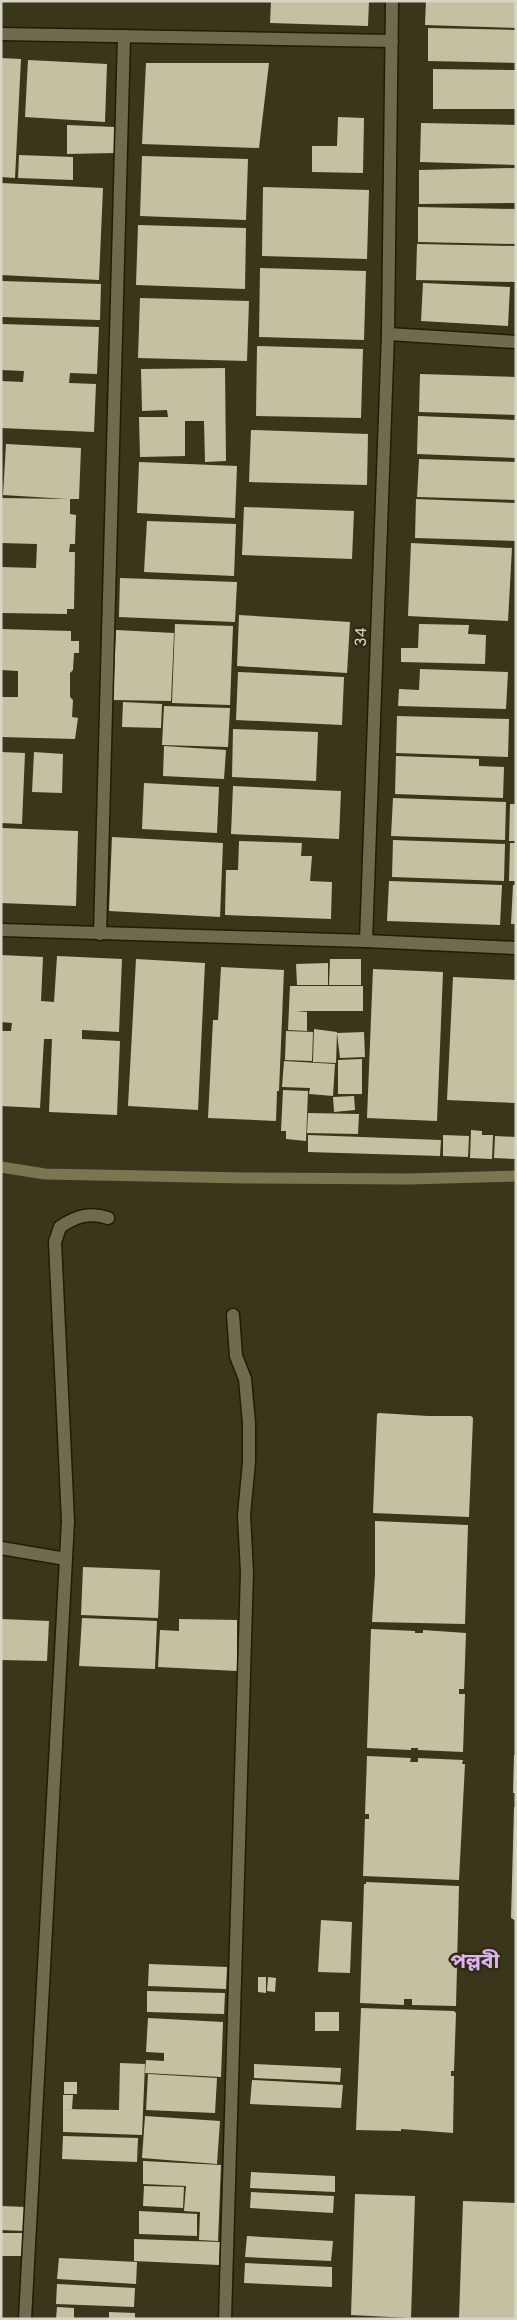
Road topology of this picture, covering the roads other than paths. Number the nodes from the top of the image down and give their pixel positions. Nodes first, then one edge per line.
1 (392, 1) edge
2 (1, 34) edge
3 (124, 36) junction
4 (392, 41) junction
5 (388, 334) junction
6 (516, 342) edge
7 (1, 930) edge
8 (100, 934) junction
9 (366, 941) junction
10 (516, 948) edge
11 (108, 1218) dead end
12 (232, 1315) dead end
13 (1, 1548) edge
14 (66, 1559) junction
15 (24, 2319) edge
16 (225, 2319) edge

1 - 4 street, 34
2 - 3 street
3 - 4 street
3 - 8 street
4 - 5 street, 34
5 - 6 street
5 - 9 street, 34
7 - 8 street
8 - 9 street
9 - 10 street
11 - 14 street
12 - 16 street
13 - 14 street
14 - 15 street

